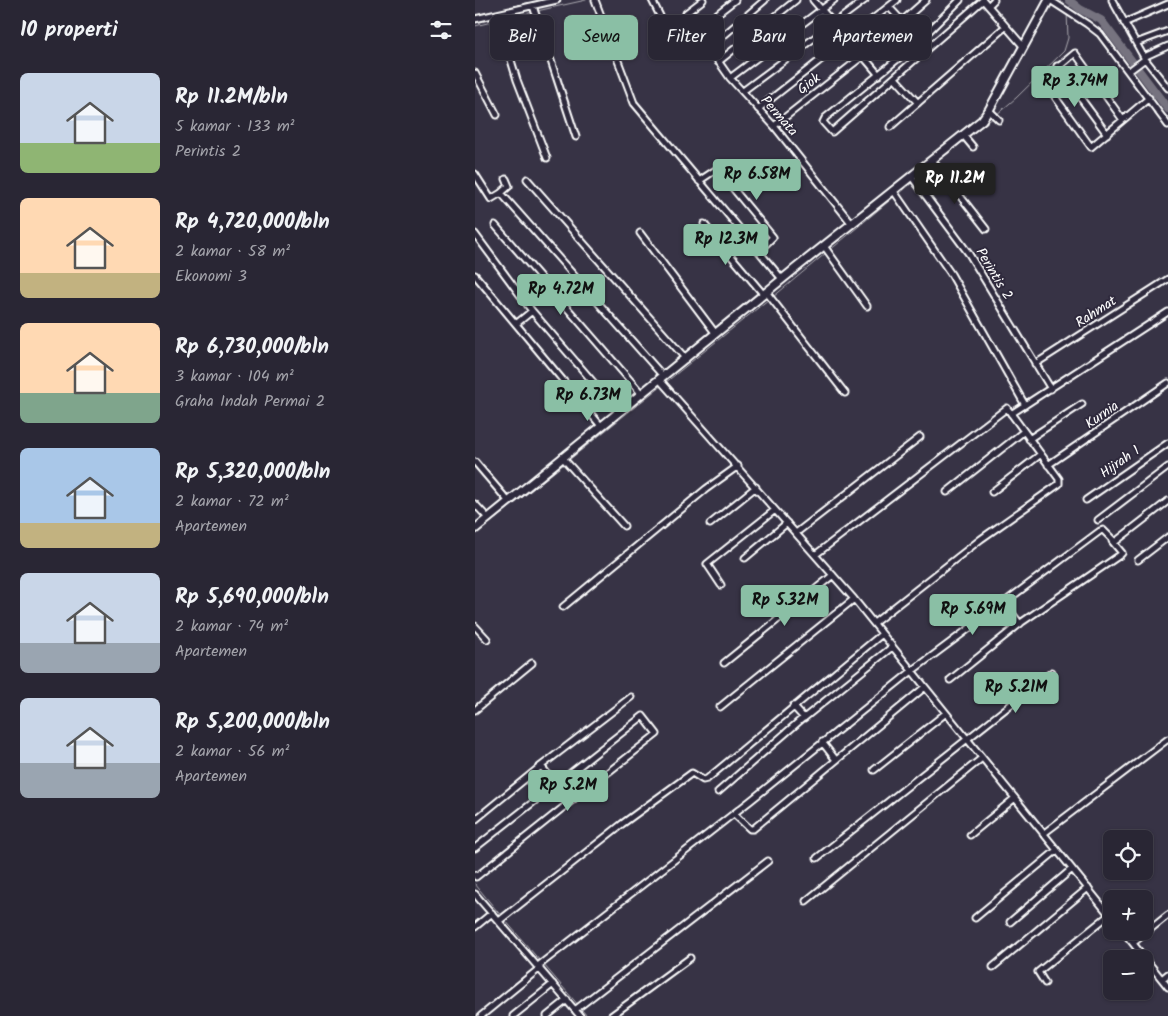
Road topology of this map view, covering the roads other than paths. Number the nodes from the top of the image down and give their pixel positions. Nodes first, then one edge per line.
1 (557, 0) edge
2 (595, 0) edge
3 (653, 0) edge
4 (703, 0) edge
5 (735, 0) edge
6 (765, 0) edge
7 (796, 0) edge
8 (813, 0) edge
9 (834, 0) edge
10 (865, 0) edge
11 (897, 0) edge
12 (926, 0) edge
13 (960, 0) edge
14 (983, 0) edge
15 (994, 0) edge
16 (1049, 0) edge
17 (1112, 0) edge
18 (1168, 4) edge
19 (988, 6) junction
20 (533, 7) junction
21 (889, 7) junction
22 (821, 10) junction
23 (686, 13) dead end
24 (510, 15) edge
25 (660, 15) edge
26 (716, 15) edge
27 (825, 15) edge
28 (846, 15) edge
29 (879, 15) edge
30 (896, 15) edge
31 (909, 15) edge
32 (490, 19) edge
33 (475, 20) edge
34 (1123, 23) junction
35 (1005, 27) junction
36 (1168, 31) edge
37 (814, 39) edge
38 (1136, 43) junction
39 (1023, 46) junction
40 (1168, 46) edge
41 (1143, 59) junction
42 (511, 60) edge
43 (822, 60) edge
44 (857, 60) edge
45 (864, 60) edge
46 (718, 62) junction
47 (1057, 66) junction
48 (1131, 69) junction
49 (885, 70) junction
50 (475, 73) edge
51 (879, 75) junction
52 (730, 78) junction
53 (894, 78) junction
54 (1168, 88) edge
55 (743, 92) junction
56 (1149, 98) junction
57 (918, 102) junction
58 (758, 109) junction
59 (497, 115) dead end
60 (1123, 120) junction
61 (1168, 125) edge
62 (774, 126) junction
63 (890, 128) dead end
64 (1107, 134) junction
65 (576, 137) dead end
66 (965, 138) junction
67 (973, 147) dead end
68 (547, 158) dead end
69 (933, 161) junction
70 (475, 174) edge
71 (912, 178) junction
72 (506, 179) dead end
73 (527, 179) dead end
74 (699, 181) junction
75 (894, 192) junction
76 (501, 193) junction
77 (704, 224) dead end
78 (852, 224) junction
79 (495, 225) dead end
80 (986, 229) dead end
81 (640, 233) dead end
82 (475, 234) edge
83 (825, 248) junction
84 (759, 252) junction
85 (475, 275) edge
86 (1168, 278) edge
87 (782, 279) junction
88 (767, 295) junction
89 (867, 306) dead end
90 (532, 310) junction
91 (1168, 312) edge
92 (516, 324) junction
93 (716, 334) junction
94 (686, 359) junction
95 (1035, 364) junction
96 (661, 379) junction
97 (1168, 383) edge
98 (1051, 389) junction
99 (641, 393) junction
100 (845, 393) dead end
101 (1082, 404) dead end
102 (1025, 405) junction
103 (618, 411) junction
104 (1011, 414) junction
105 (601, 426) junction
106 (1023, 432) junction
107 (920, 436) dead end
108 (1029, 439) junction
109 (1168, 443) edge
110 (1041, 454) junction
111 (562, 457) junction
112 (475, 462) edge
113 (1049, 465) junction
114 (738, 466) junction
115 (1168, 467) edge
116 (755, 487) junction
117 (947, 492) dead end
118 (992, 492) dead end
119 (1086, 500) dead end
120 (1168, 501) edge
121 (509, 502) junction
122 (475, 504) edge
123 (775, 510) junction
124 (488, 518) junction
125 (1098, 520) dead end
126 (787, 523) junction
127 (710, 524) dead end
128 (624, 526) dead end
129 (475, 529) edge
130 (796, 533) junction
131 (1168, 537) edge
132 (1115, 540) junction
133 (815, 555) junction
134 (745, 558) dead end
135 (1139, 560) dead end
136 (833, 575) junction
137 (721, 585) dead end
138 (854, 599) junction
139 (1003, 601) junction
140 (563, 607) dead end
141 (874, 623) junction
142 (1020, 624) junction
143 (475, 626) edge
144 (882, 634) junction
145 (487, 639) dead end
146 (892, 647) junction
147 (532, 663) dead end
148 (724, 663) dead end
149 (912, 671) junction
150 (1052, 672) dead end
151 (950, 680) dead end
152 (925, 687) junction
153 (631, 697) dead end
154 (793, 706) junction
155 (720, 707) dead end
156 (475, 710) edge
157 (946, 712) junction
158 (803, 718) junction
159 (1168, 739) edge
160 (968, 741) junction
161 (822, 742) junction
162 (982, 758) junction
163 (836, 760) junction
164 (541, 766) junction
165 (874, 770) dead end
166 (556, 784) junction
167 (718, 792) dead end
168 (1015, 798) junction
169 (570, 802) junction
170 (734, 814) junction
171 (475, 820) edge
172 (970, 834) dead end
173 (1043, 834) junction
174 (475, 848) edge
175 (1057, 850) junction
176 (817, 858) dead end
177 (768, 862) dead end
178 (1072, 869) junction
179 (475, 877) edge
180 (1088, 888) junction
181 (475, 894) edge
182 (806, 901) dead end
183 (1103, 907) edge
184 (492, 913) junction
185 (1168, 915) edge
186 (975, 918) dead end
187 (501, 920) junction
188 (1103, 921) edge
189 (1010, 922) dead end
190 (475, 927) edge
191 (1130, 940) edge
192 (1133, 943) junction
193 (690, 958) dead end
194 (539, 966) junction
195 (993, 967) dead end
196 (1168, 974) edge
197 (1162, 979) junction
198 (1045, 983) dead end
199 (553, 984) junction
200 (1168, 987) edge
201 (567, 1000) junction
202 (576, 1010) junction
203 (481, 1016) edge
204 (513, 1016) edge
205 (547, 1016) edge
206 (580, 1016) edge
207 (611, 1016) edge

1 - 20 street
2 - 74 street
3 - 25 street
4 - 23 street
5 - 26 street
6 - 46 street, Permata
7 - 46 street
8 - 22 street
9 - 22 street
10 - 28 street
11 - 21 street
12 - 31 street, Giok
13 - 49 street
14 - 19 street
14 - 53 street
15 - 19 street
16 - 39 street
16 - 48 street
17 - 34 street
18 - 34 street
19 - 35 street
20 - 24 street
20 - 65 street
21 - 29 street
21 - 30 street
22 - 27 street
22 - 52 street
32 - 33 street
34 - 38 street
35 - 39 street
35 - 57 street
36 - 38 street
37 - 55 street
38 - 41 street
39 - 66 street
40 - 41 street
41 - 48 street
41 - 54 street
42 - 68 street
43 - 58 street
44 - 62 street, Giok
45 - 51 street
46 - 52 street, Permata
47 - 60 street
47 - 64 street
47 - 64 street
48 - 56 street
49 - 51 street
49 - 53 street
50 - 59 street
51 - 53 street
52 - 55 street, Permata
53 - 57 street
55 - 58 street, Permata
56 - 60 street
56 - 61 street
57 - 63 street
58 - 62 street, Permata
60 - 64 street
62 - 78 street, Permata
66 - 67 street
66 - 69 street
69 - 71 street
69 - 80 street
70 - 76 street
71 - 75 street
71 - 95 street, Perintis 2
72 - 76 street
73 - 94 street
74 - 84 street
74 - 84 street
75 - 78 street
75 - 102 street
76 - 96 street
77 - 88 street
78 - 83 street
79 - 99 street
81 - 93 street
82 - 90 street
83 - 87 street
83 - 89 street
84 - 87 street
85 - 92 street
86 - 95 street, Rahmat
87 - 88 street
88 - 93 street
88 - 100 street
90 - 92 street
90 - 103 street
91 - 98 street
92 - 105 street
93 - 94 street
94 - 96 street
95 - 98 street, Perintis 2
96 - 99 street
96 - 114 street
97 - 113 street, Kurnia
98 - 102 street
99 - 103 street
101 - 108 street
102 - 104 street
103 - 105 street
104 - 106 street
104 - 133 street
105 - 111 street
106 - 108 street
106 - 117 street
107 - 130 street
108 - 110 street
109 - 119 street, Hijrah 1
110 - 113 street
110 - 118 street
111 - 121 street
111 - 128 street
112 - 121 street
113 - 141 street
114 - 116 street
114 - 140 street
115 - 125 street
116 - 123 street
116 - 127 street
120 - 132 street
121 - 124 street
122 - 124 street
123 - 126 street
123 - 137 street
124 - 129 street
126 - 130 street
126 - 134 street
130 - 133 street
131 - 135 street
132 - 139 street
132 - 142 street
133 - 136 street
136 - 138 street
136 - 148 street
138 - 141 street
138 - 155 street
139 - 142 street
139 - 149 street
141 - 144 street
142 - 151 street
143 - 145 street
144 - 146 street
144 - 154 street
146 - 149 street
146 - 158 street
147 - 156 street
149 - 152 street
149 - 161 street
150 - 160 street
152 - 157 street
152 - 163 street
153 - 164 street
154 - 158 street
154 - 187 street
157 - 160 street
157 - 165 street
158 - 167 street
159 - 173 street
160 - 162 street
160 - 176 street
161 - 163 street
161 - 170 street
162 - 168 street
162 - 182 street
163 - 170 street
164 - 166 street
164 - 171 street
166 - 169 street
166 - 169 street
166 - 174 street
168 - 172 street
168 - 173 street
169 - 179 street
170 - 194 street
173 - 175 street
175 - 178 street
175 - 186 street
177 - 202 street
178 - 180 street
178 - 189 street
180 - 183 street
180 - 195 street
181 - 184 street
184 - 187 street
184 - 190 street
185 - 192 street
187 - 194 street
188 - 198 street
191 - 192 street
192 - 197 street
193 - 207 street
194 - 199 street
194 - 203 street
196 - 197 street
197 - 200 street
199 - 201 street
199 - 204 street
201 - 202 street
201 - 205 street
202 - 206 street

